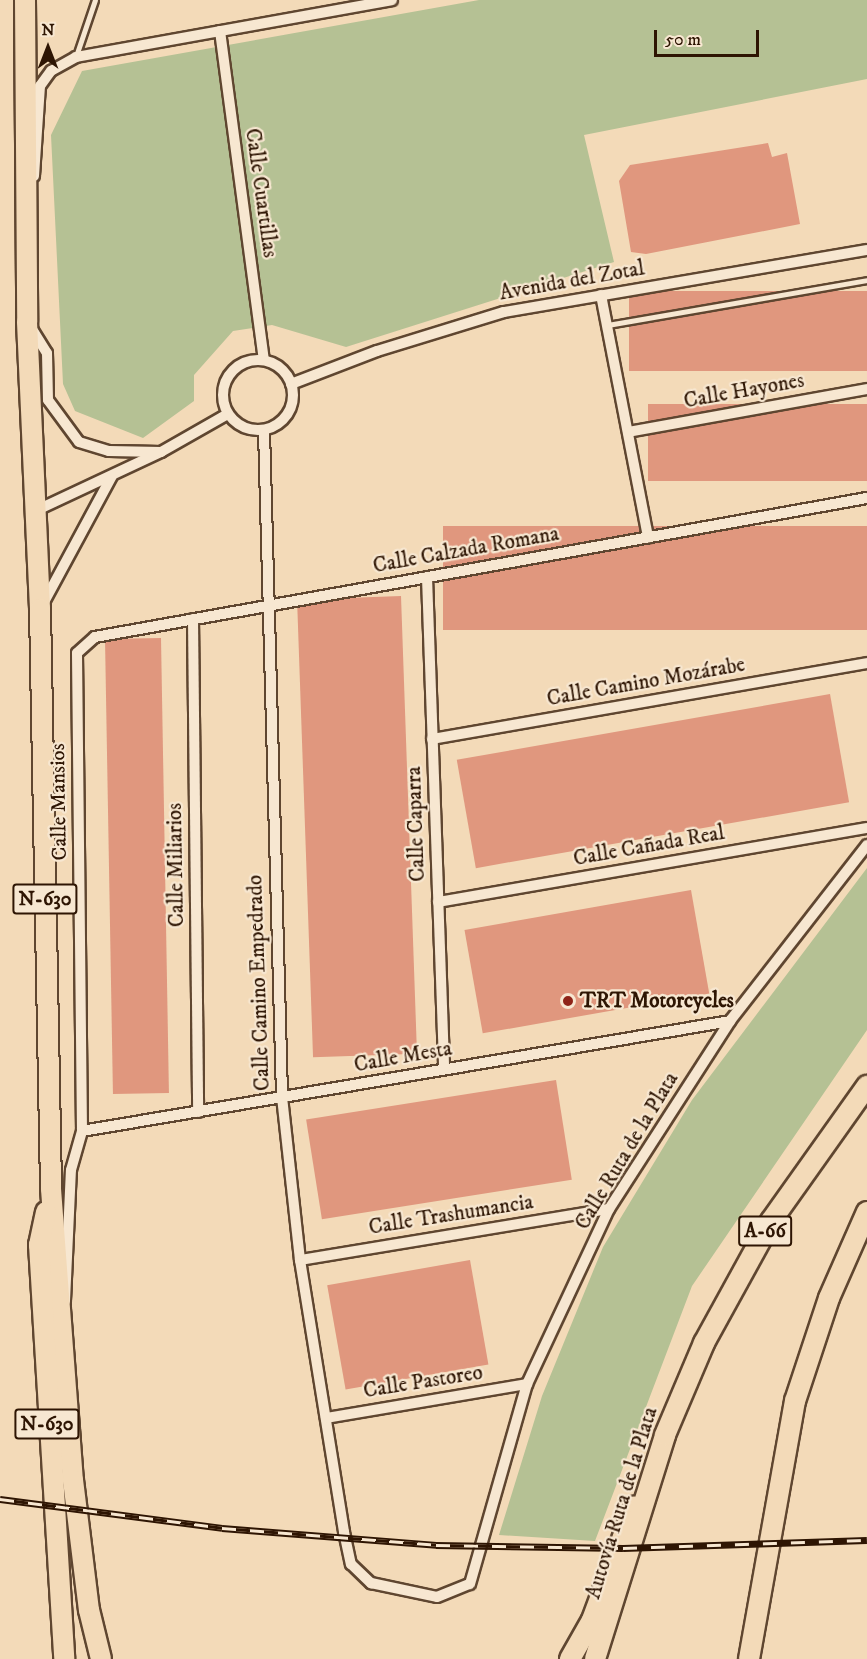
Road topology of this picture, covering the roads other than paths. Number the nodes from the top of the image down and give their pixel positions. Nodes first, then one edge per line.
1 (25, 0) edge
2 (95, 0) edge
3 (392, 0) edge
4 (220, 31) junction
5 (76, 57) junction
6 (27, 225) junction
7 (867, 250) edge
8 (867, 280) edge
9 (601, 295) junction
10 (27, 322) junction
11 (607, 325) junction
12 (264, 360) junction
13 (291, 384) junction
14 (867, 389) edge
15 (228, 414) junction
16 (264, 429) junction
17 (628, 432) junction
18 (161, 452) junction
19 (112, 476) junction
20 (867, 498) edge
21 (35, 512) junction
22 (648, 537) junction
23 (427, 577) junction
24 (268, 604) junction
25 (40, 609) junction
26 (193, 619) junction
27 (77, 653) joint
28 (867, 663) edge
29 (432, 739) junction
30 (867, 828) edge
31 (867, 844) edge
32 (438, 902) junction
33 (730, 1021) junction
34 (444, 1069) junction
35 (867, 1086) edge
36 (282, 1097) junction
37 (198, 1112) junction
38 (82, 1131) junction
39 (51, 1189) junction
40 (609, 1209) junction
41 (867, 1212) edge
42 (300, 1260) junction
43 (60, 1322) junction
44 (527, 1384) junction
45 (326, 1418) junction
46 (631, 1530) junction
47 (470, 1584) joint
48 (761, 1601) junction
49 (64, 1659) edge
50 (101, 1659) edge
51 (570, 1659) edge
52 (595, 1659) edge
53 (750, 1659) edge
54 (761, 1659) edge

1 - 6 highway, N-630
2 - 5 lane
3 - 4 street
4 - 5 street
4 - 12 street, Calle Cuartillas
5 - 6 street
6 - 10 highway, N-630
7 - 9 street, Avenida del Zotal
8 - 11 lane
9 - 11 street
9 - 13 street, Avenida del Zotal
10 - 18 street
10 - 21 highway, N-630
11 - 17 street
12 - 13 street
12 - 15 street
13 - 16 street
14 - 17 street, Calle Hayones
15 - 16 street
15 - 18 street
16 - 24 street, Calle Camino Empedrado
17 - 22 street
18 - 19 street
19 - 21 street
19 - 25 street
20 - 22 street, Calle Calzada Romana
21 - 25 highway, N-630
22 - 23 street, Calle Calzada Romana
23 - 24 street, Calle Calzada Romana
23 - 29 street, Calle Caparra
24 - 26 street, Calle Calzada Romana
24 - 36 street, Calle Camino Empedrado
25 - 39 highway, N-630
26 - 27 street, Calle Calzada Romana
26 - 37 street, Calle Miliarios
27 - 38 street, Calle Mansios
28 - 29 street, Calle Camino Mozárabe
29 - 32 street, Calle Caparra
30 - 32 street, Calle Cañada Real
31 - 33 street, Calle Ruta de la Plata
32 - 34 street, Calle Caparra
33 - 34 street, Calle Mesta
33 - 40 street, Calle Ruta de la Plata
34 - 36 street, Calle Mesta
35 - 46 highway, Autovía Ruta de la Plata / A-66
36 - 37 street, Calle Mesta
36 - 42 street, Calle Camino Empedrado
37 - 38 street, Calle Mesta
38 - 43 street, Calle Mansios
39 - 43 highway, N-630
39 - 49 highway, N-630
40 - 42 street, Calle Trashumancia
40 - 44 street, Calle Ruta de la Plata
41 - 48 highway
42 - 45 street, Calle Camino Empedrado
43 - 50 highway
44 - 45 street, Calle Pastoreo
44 - 47 street, Calle Ruta de la Plata
45 - 47 street, Calle Camino Empedrado
46 - 51 highway
46 - 52 highway, Autovía Ruta de la Plata
48 - 53 highway
48 - 54 highway

